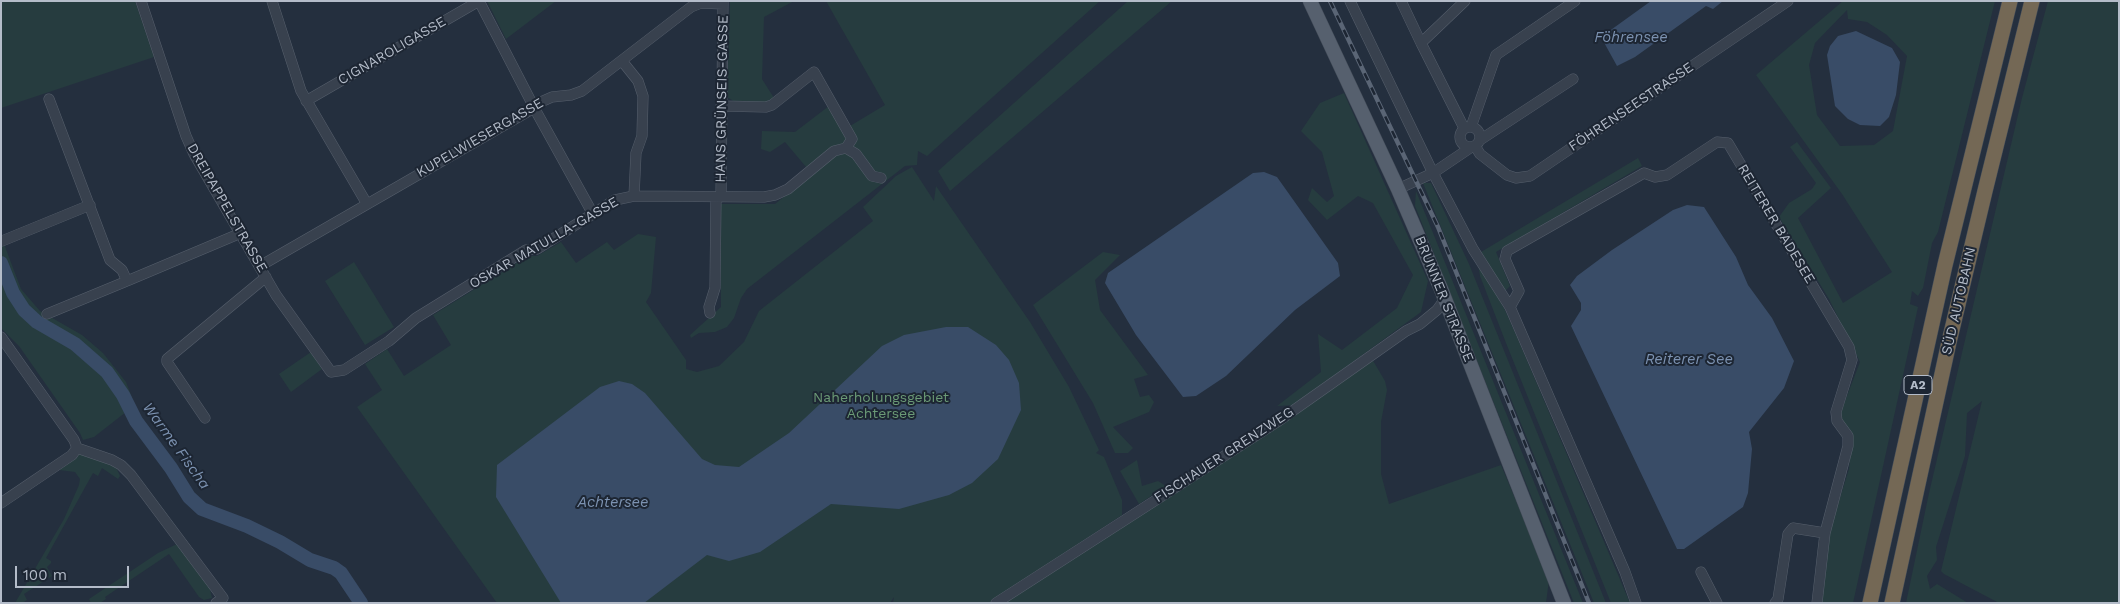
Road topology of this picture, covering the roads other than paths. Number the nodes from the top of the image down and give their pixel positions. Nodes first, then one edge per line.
1 (141, 1) edge
2 (272, 1) edge
3 (479, 1) edge
4 (1310, 1) edge
5 (1350, 1) edge
6 (1401, 1) edge
7 (1465, 1) edge
8 (1575, 1) edge
9 (1788, 1) edge
10 (2010, 1) edge
11 (2032, 1) edge
12 (723, 2) edge
13 (1421, 43) junction
14 (622, 61) junction
15 (1573, 79) dead end
16 (49, 99) dead end
17 (306, 101) junction
18 (721, 106) junction
19 (534, 108) junction
20 (1468, 127) junction
21 (1459, 139) junction
22 (1475, 145) junction
23 (846, 148) junction
24 (1450, 160) junction
25 (1433, 173) junction
26 (881, 178) dead end
27 (1398, 189) junction
28 (634, 196) junction
29 (718, 197) junction
30 (367, 204) junction
31 (90, 205) junction
32 (593, 214) junction
33 (241, 233) junction
34 (2, 241) edge
35 (260, 266) junction
36 (266, 277) junction
37 (127, 281) junction
38 (1445, 299) junction
39 (1510, 306) junction
40 (710, 313) dead end
41 (47, 314) dead end
42 (1, 337) edge
43 (330, 372) joint
44 (205, 418) dead end
45 (77, 448) junction
46 (1, 503) edge
47 (1825, 533) junction
48 (1701, 572) dead end
49 (219, 600) edge
50 (996, 603) edge
51 (1564, 603) edge
52 (1636, 603) edge
53 (1717, 603) edge
54 (1775, 603) edge
55 (1817, 603) edge
56 (1870, 603) edge
57 (1892, 603) edge

1 - 33 street, DREIPAPPELSTRASSE
2 - 17 street
3 - 17 street, CIGNAROLIGASSE
3 - 19 street
4 - 27 main road, BRUNNER STRASSE
5 - 25 street
6 - 13 street
7 - 13 street
8 - 20 street
9 - 22 street, FÖHRENSEESTRASSE
10 - 56 highway, SÜD AUTOBAHN / A2
11 - 57 highway, SÜD AUTOBAHN / A2
12 - 14 street, KUPELWIESERGASSE
12 - 18 street, HANS GRÜNSEIS-GASSE
13 - 20 street
14 - 19 street, KUPELWIESERGASSE
14 - 28 street
15 - 22 street
16 - 31 street
17 - 30 street
18 - 23 street, OSKAR MATULLA-GASSE
18 - 29 street, HANS GRÜNSEIS-GASSE
19 - 30 street, KUPELWIESERGASSE
19 - 32 street
20 - 21 street
20 - 22 street
21 - 22 street
21 - 24 street
22 - 24 street
23 - 26 street
23 - 29 street, OSKAR MATULLA-GASSE
24 - 25 street
25 - 27 street
25 - 39 street
27 - 38 main road, BRUNNER STRASSE
28 - 29 street, OSKAR MATULLA-GASSE
28 - 32 street, OSKAR MATULLA-GASSE
29 - 40 street, HANS GRÜNSEIS-GASSE
30 - 35 street, KUPELWIESERGASSE
31 - 34 street
31 - 37 street
32 - 43 street, OSKAR MATULLA-GASSE
33 - 35 street, DREIPAPPELSTRASSE
33 - 37 street
35 - 36 street, DREIPAPPELSTRASSE
36 - 43 street, DREIPAPPELSTRASSE
36 - 44 street
37 - 41 street
38 - 50 street, FISCHAUER GRENZWEG
38 - 51 main road, BRUNNER STRASSE
39 - 47 street, REITERER BADESEE
39 - 52 street
42 - 45 street
45 - 46 street
45 - 49 street
47 - 54 street
47 - 55 street, REITERER BADESEE
48 - 53 street

